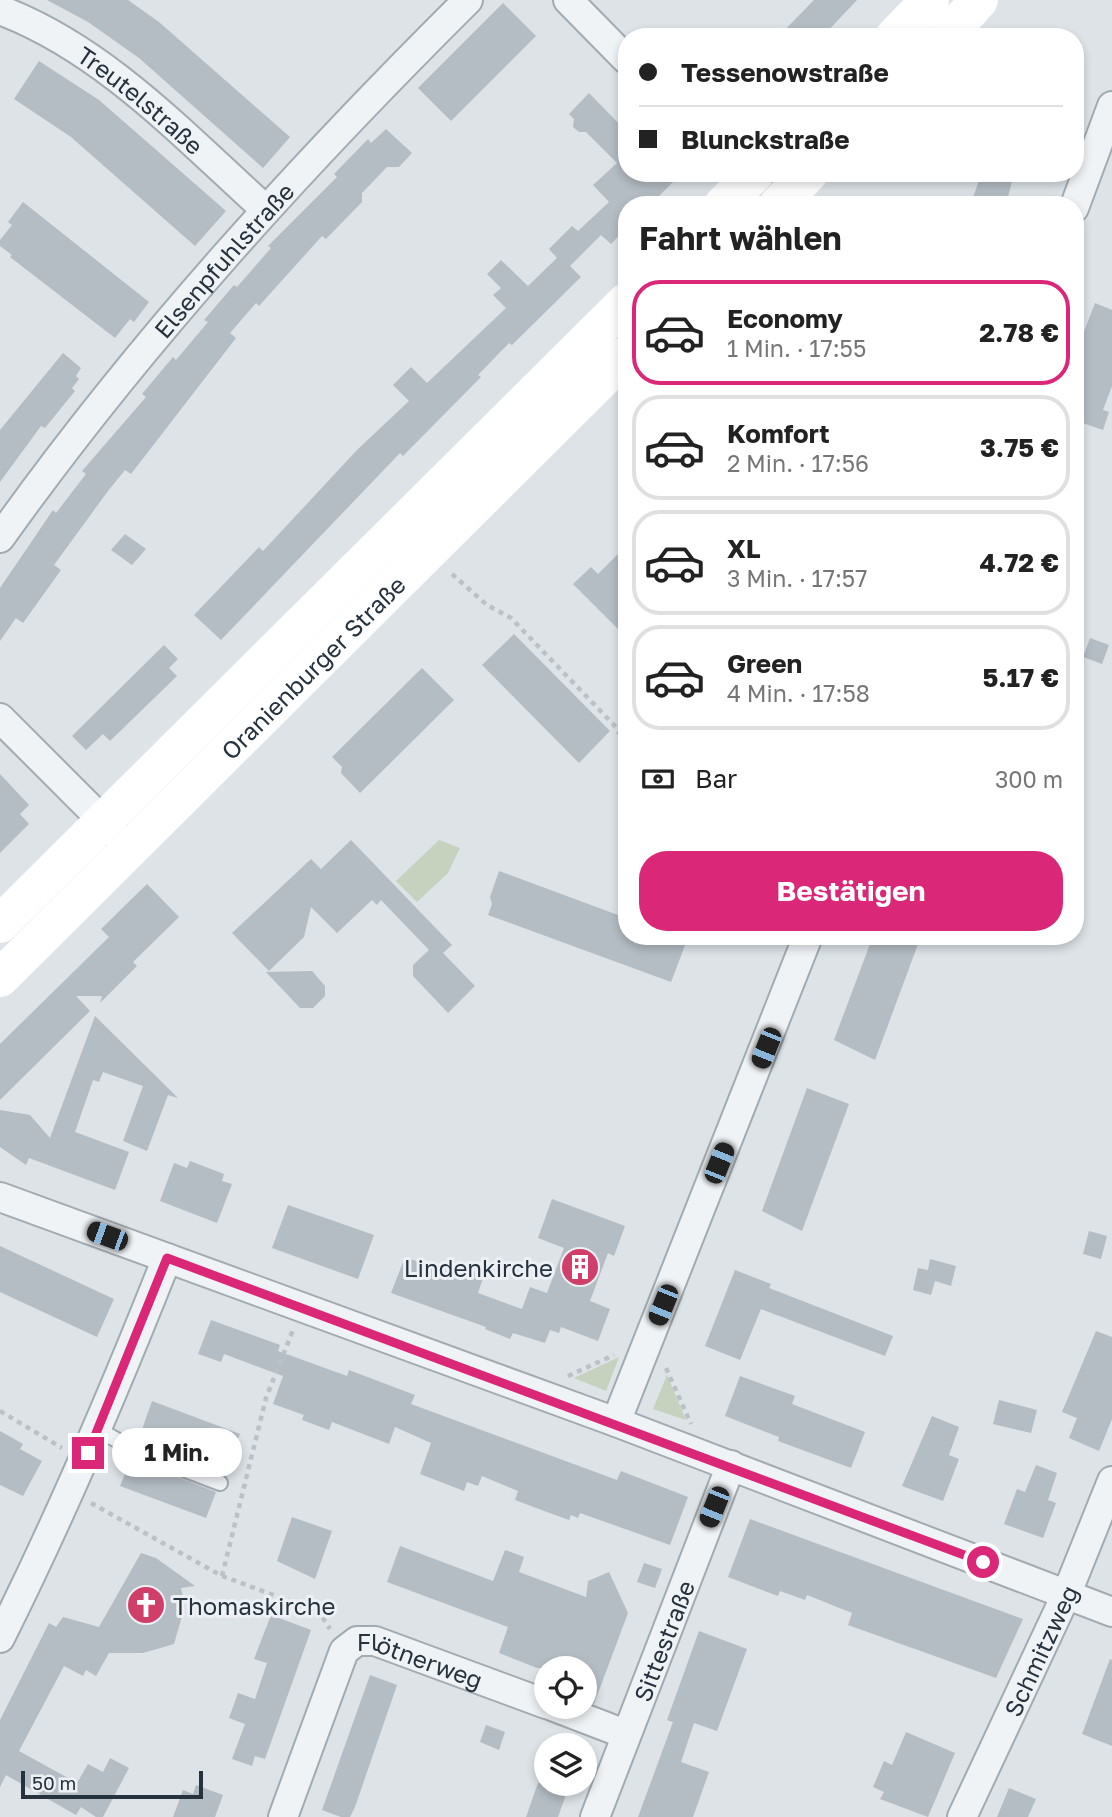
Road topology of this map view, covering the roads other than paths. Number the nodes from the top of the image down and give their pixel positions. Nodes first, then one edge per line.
1 (468, 0) edge
2 (568, 0) edge
3 (930, 0) edge
4 (979, 0) edge
5 (0, 10) edge
6 (903, 28) edge
7 (954, 28) edge
8 (618, 51) edge
9 (1112, 106) edge
10 (1084, 181) edge
11 (800, 182) edge
12 (787, 196) edge
13 (266, 210) junction
14 (618, 310) edge
15 (618, 363) edge
16 (0, 538) edge
17 (0, 719) edge
18 (103, 822) junction
19 (130, 849) junction
20 (0, 924) edge
21 (804, 945) edge
22 (0, 978) edge
23 (0, 1197) edge
24 (167, 1258) junction
25 (616, 1422) junction
26 (99, 1430) junction
27 (731, 1465) junction
28 (1112, 1481) edge
29 (220, 1483) dead end
30 (1067, 1593) junction
31 (1112, 1612) edge
32 (0, 1638) edge
33 (534, 1700) edge
34 (586, 1719) edge
35 (625, 1734) junction
36 (283, 1817) edge
37 (595, 1817) edge
38 (962, 1817) edge

1 - 13 street, Elsenpfuhlstraße
2 - 8 street
3 - 6 main road
4 - 7 main road
5 - 13 street, Treutelstraße
9 - 10 street
11 - 12 main road
13 - 16 street, Elsenpfuhlstraße
14 - 18 main road, Oranienburger Straße
15 - 19 main road, Oranienburger Straße
17 - 18 street
18 - 19 street
18 - 20 main road, Oranienburger Straße
19 - 22 main road, Oranienburger Straße
21 - 25 street
23 - 24 street
24 - 25 street
24 - 26 street
25 - 27 street
26 - 29 lane
26 - 32 street
27 - 30 street
27 - 35 street, Sittestraße
28 - 30 street, Schmitzweg
30 - 31 street
30 - 38 street, Schmitzweg
33 - 36 street, Flötnerweg
34 - 35 street
35 - 37 street, Sittestraße

